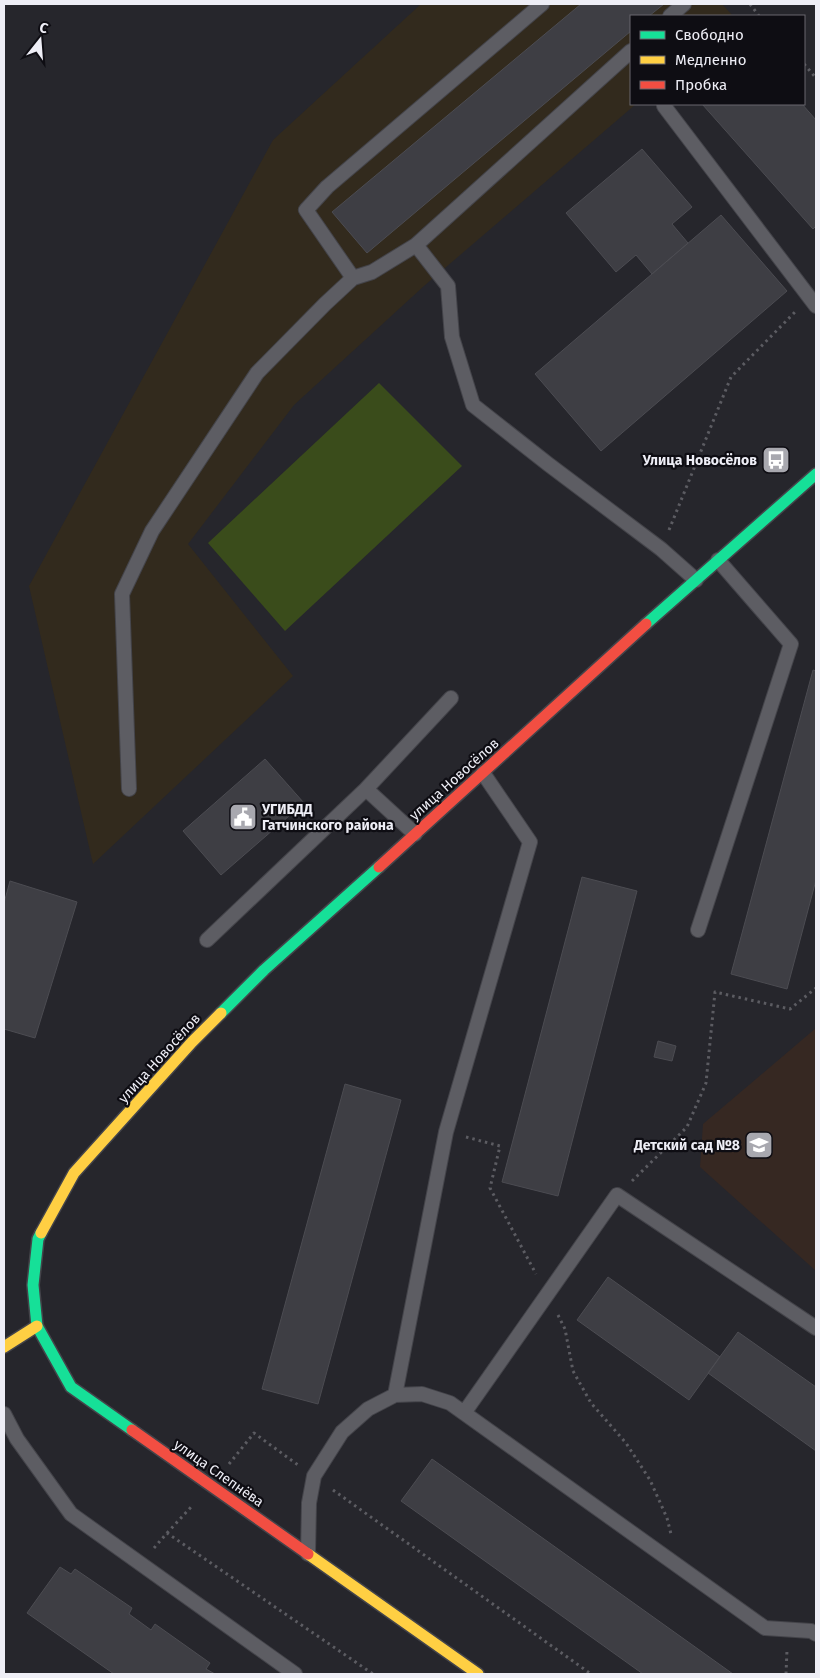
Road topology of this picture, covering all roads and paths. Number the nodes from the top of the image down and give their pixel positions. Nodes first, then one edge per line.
1 (542, 4) edge
2 (684, 4) edge
3 (750, 4) edge
4 (671, 15) edge
5 (758, 15) edge
6 (630, 52) edge
7 (805, 65) edge
8 (816, 78) edge
9 (664, 106) dead end
10 (416, 245) junction
11 (354, 278) junction
12 (813, 302) edge
13 (816, 474) edge
14 (661, 549) junction
15 (718, 560) junction
16 (696, 580) junction
17 (450, 698) dead end
18 (483, 773) junction
19 (129, 789) dead end
20 (366, 790) junction
21 (415, 834) junction
22 (698, 930) dead end
23 (206, 940) dead end
24 (816, 988) edge
25 (446, 1132) junction
26 (617, 1195) junction
27 (38, 1239) joint
28 (548, 1294) junction
29 (37, 1326) junction
30 (816, 1328) edge
31 (4, 1347) edge
32 (395, 1395) junction
33 (464, 1413) junction
34 (4, 1414) edge
35 (254, 1433) dead end
36 (314, 1476) junction
37 (308, 1554) junction
38 (140, 1564) junction
39 (678, 1567) junction
40 (816, 1634) edge
41 (464, 1664) junction
42 (295, 1674) edge
43 (373, 1674) edge
44 (453, 1674) edge
45 (478, 1674) edge
46 (591, 1674) edge

1 - 11 lane
2 - 4 lane
3 - 5 path
6 - 10 lane
7 - 8 path
9 - 12 lane
10 - 11 lane
10 - 14 lane
11 - 19 lane
12 - 14 path
13 - 15 street, улица Новосёлов
14 - 16 lane
15 - 16 street, улица Новосёлов
15 - 22 lane
16 - 18 street, улица Новосёлов
17 - 20 lane
18 - 21 street, улица Новосёлов
18 - 25 lane
20 - 21 lane
20 - 23 lane
21 - 27 street, улица Новосёлов
24 - 26 path
25 - 28 path
25 - 32 lane
26 - 28 lane
26 - 30 lane
27 - 29 street, улица Слепнёва
28 - 33 lane
28 - 39 path
29 - 31 street
29 - 37 street, улица Слепнёва
32 - 33 lane
32 - 36 lane
33 - 39 lane
34 - 38 lane
35 - 36 path
36 - 37 lane
36 - 46 path
37 - 41 street, улица Слепнёва
38 - 42 lane
38 - 43 path
39 - 40 lane
41 - 44 lane
41 - 45 street, улица Слепнёва

